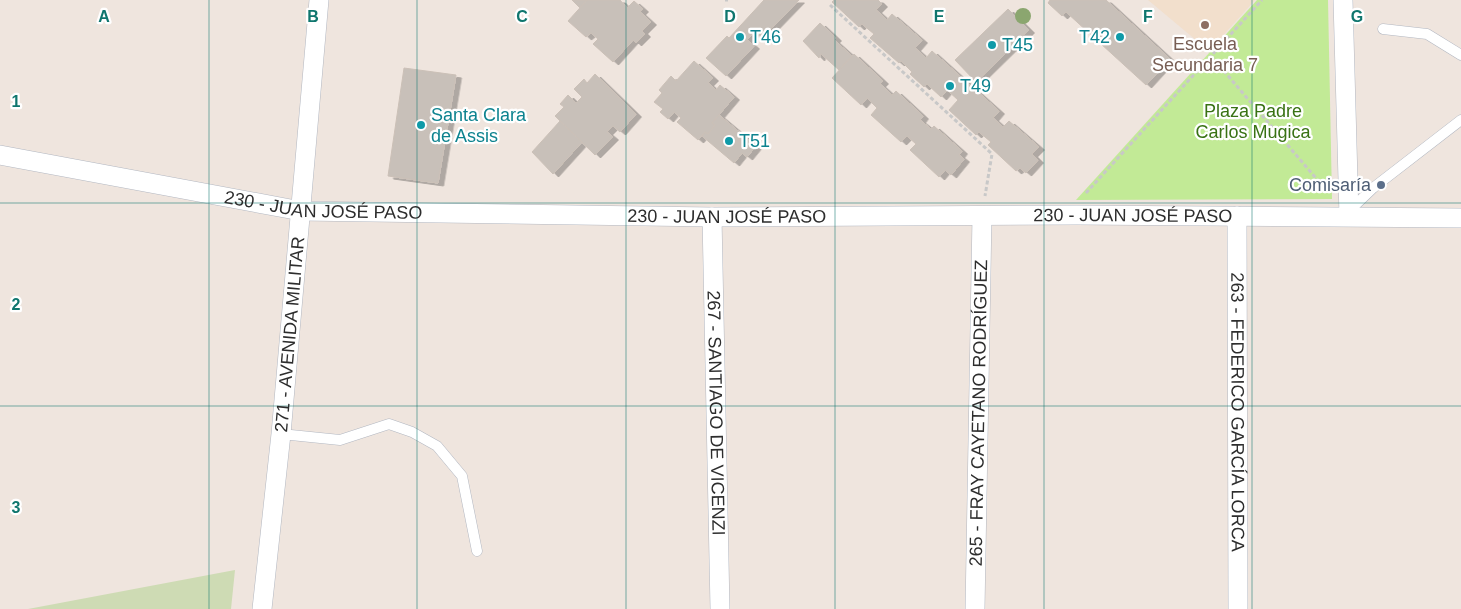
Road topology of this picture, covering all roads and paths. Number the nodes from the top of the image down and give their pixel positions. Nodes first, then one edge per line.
1 (319, 0) edge
2 (1262, 0) edge
3 (1343, 0) edge
4 (830, 5) dead end
5 (1383, 29) dead end
6 (1461, 55) edge
7 (1211, 56) junction
8 (1461, 120) edge
9 (0, 154) edge
10 (302, 211) junction
11 (1349, 213) junction
12 (712, 216) junction
13 (982, 216) junction
14 (1077, 216) junction
15 (1237, 216) junction
16 (1461, 218) edge
17 (281, 434) junction
18 (477, 551) dead end
19 (262, 609) edge
20 (720, 609) edge
21 (975, 609) edge
22 (1238, 609) edge

1 - 10 street, 271 - AVENIDA MILITAR
2 - 7 path
3 - 11 street
4 - 13 path
5 - 6 lane
7 - 11 path
7 - 14 path
8 - 11 lane
9 - 10 street, 230 - JUAN JOSÉ PASO
10 - 12 street, 230 - JUAN JOSÉ PASO
10 - 17 street, 271 - AVENIDA MILITAR
11 - 15 street, 230 - JUAN JOSÉ PASO
11 - 16 street, 230 - JUAN JOSÉ PASO
12 - 13 street, 230 - JUAN JOSÉ PASO
12 - 20 street, 267 - SANTIAGO DE VICENZI
13 - 14 street, 230 - JUAN JOSÉ PASO
13 - 21 street, 265 - FRAY CAYETANO RODRÍGUEZ
14 - 15 street, 230 - JUAN JOSÉ PASO
15 - 22 street, 263 - FEDERICO GARCÍA LORCA
17 - 18 lane
17 - 19 street, 271 - AVENIDA MILITAR

